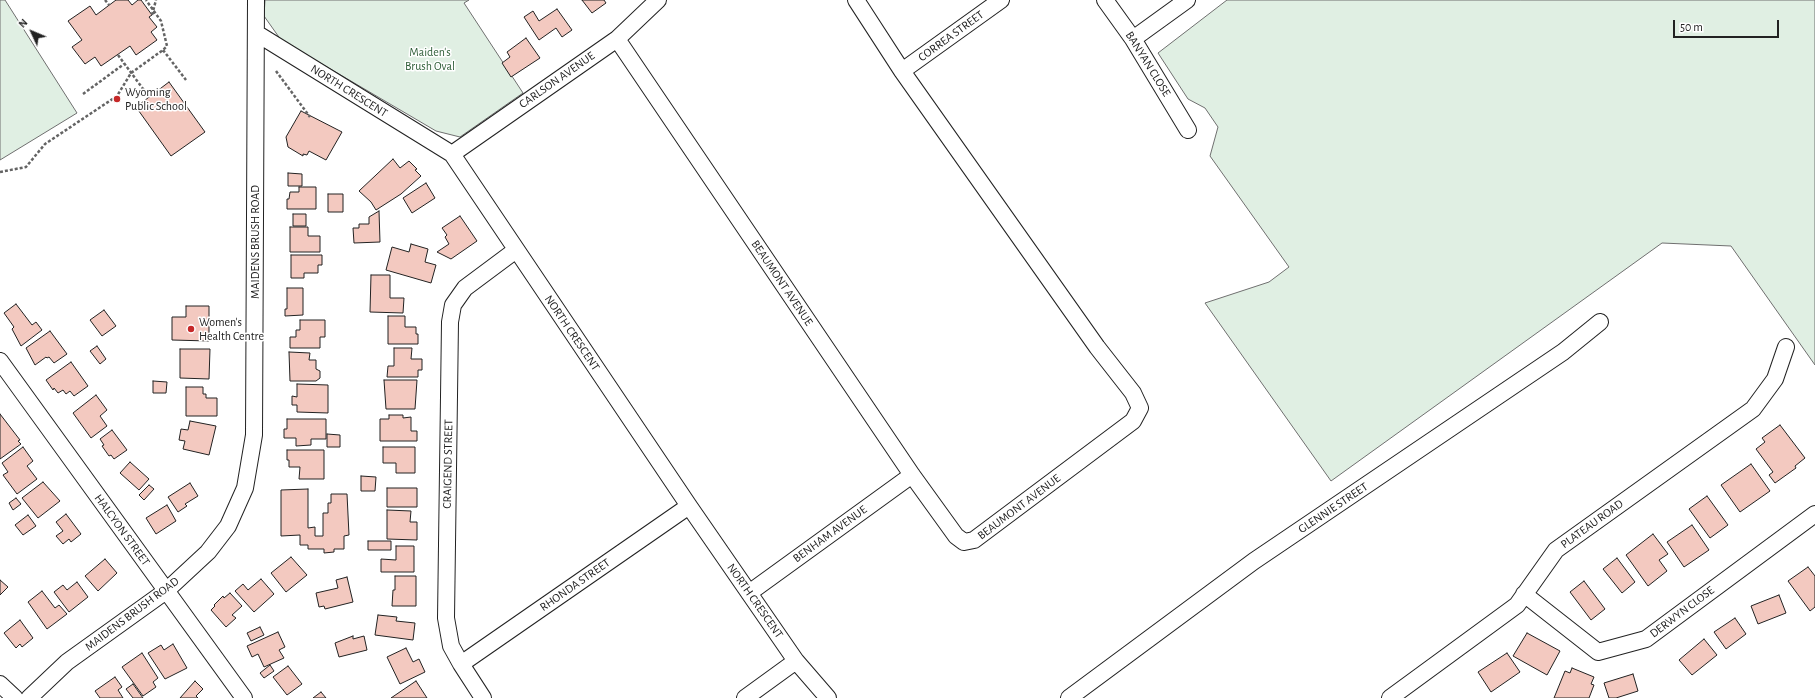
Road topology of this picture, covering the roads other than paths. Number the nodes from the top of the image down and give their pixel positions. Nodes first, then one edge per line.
1 (256, 0) edge
2 (658, 0) edge
3 (856, 0) edge
4 (1001, 0) edge
5 (1105, 0) edge
6 (1187, 0) edge
7 (256, 33) junction
8 (617, 39) junction
9 (1133, 39) junction
10 (902, 71) junction
11 (1188, 130) dead end
12 (452, 154) junction
13 (516, 250) junction
14 (1600, 322) dead end
15 (1786, 347) dead end
16 (0, 362) edge
17 (912, 474) junction
18 (689, 506) junction
19 (1815, 514) edge
20 (166, 591) junction
21 (749, 593) junction
22 (1524, 594) junction
23 (796, 660) junction
24 (461, 664) junction
25 (0, 684) edge
26 (15, 698) edge
27 (29, 698) edge
28 (244, 698) edge
29 (483, 698) edge
30 (745, 698) edge
31 (828, 698) edge
32 (1069, 698) edge
33 (1390, 698) edge

1 - 7 street, MAIDENS BRUSH ROAD
2 - 8 street, CARLSON AVENUE
3 - 10 street, BEAUMONT AVENUE
4 - 10 street, CORREA STREET
5 - 9 street, BANYAN CLOSE
6 - 9 street
7 - 12 street, NORTH CRESCENT
7 - 20 street, MAIDENS BRUSH ROAD
8 - 12 street, CARLSON AVENUE
8 - 17 street, BEAUMONT AVENUE
9 - 11 street, BANYAN CLOSE
10 - 17 street, BEAUMONT AVENUE
12 - 13 street, NORTH CRESCENT
13 - 18 street, NORTH CRESCENT
13 - 24 street, CRAIGEND STREET
14 - 32 street, GLENNIE STREET
15 - 22 street, PLATEAU ROAD
16 - 20 street, HALCYON STREET
17 - 21 street, BENHAM AVENUE
18 - 21 street, NORTH CRESCENT
18 - 24 street, RHONDA STREET
19 - 22 street, DERWYN CLOSE
20 - 27 street, MAIDENS BRUSH ROAD
20 - 28 street, HALCYON STREET
21 - 23 street, NORTH CRESCENT
22 - 33 street, PLATEAU ROAD
23 - 30 street
23 - 31 street, NORTH CRESCENT
24 - 29 street, CRAIGEND STREET
25 - 26 street

